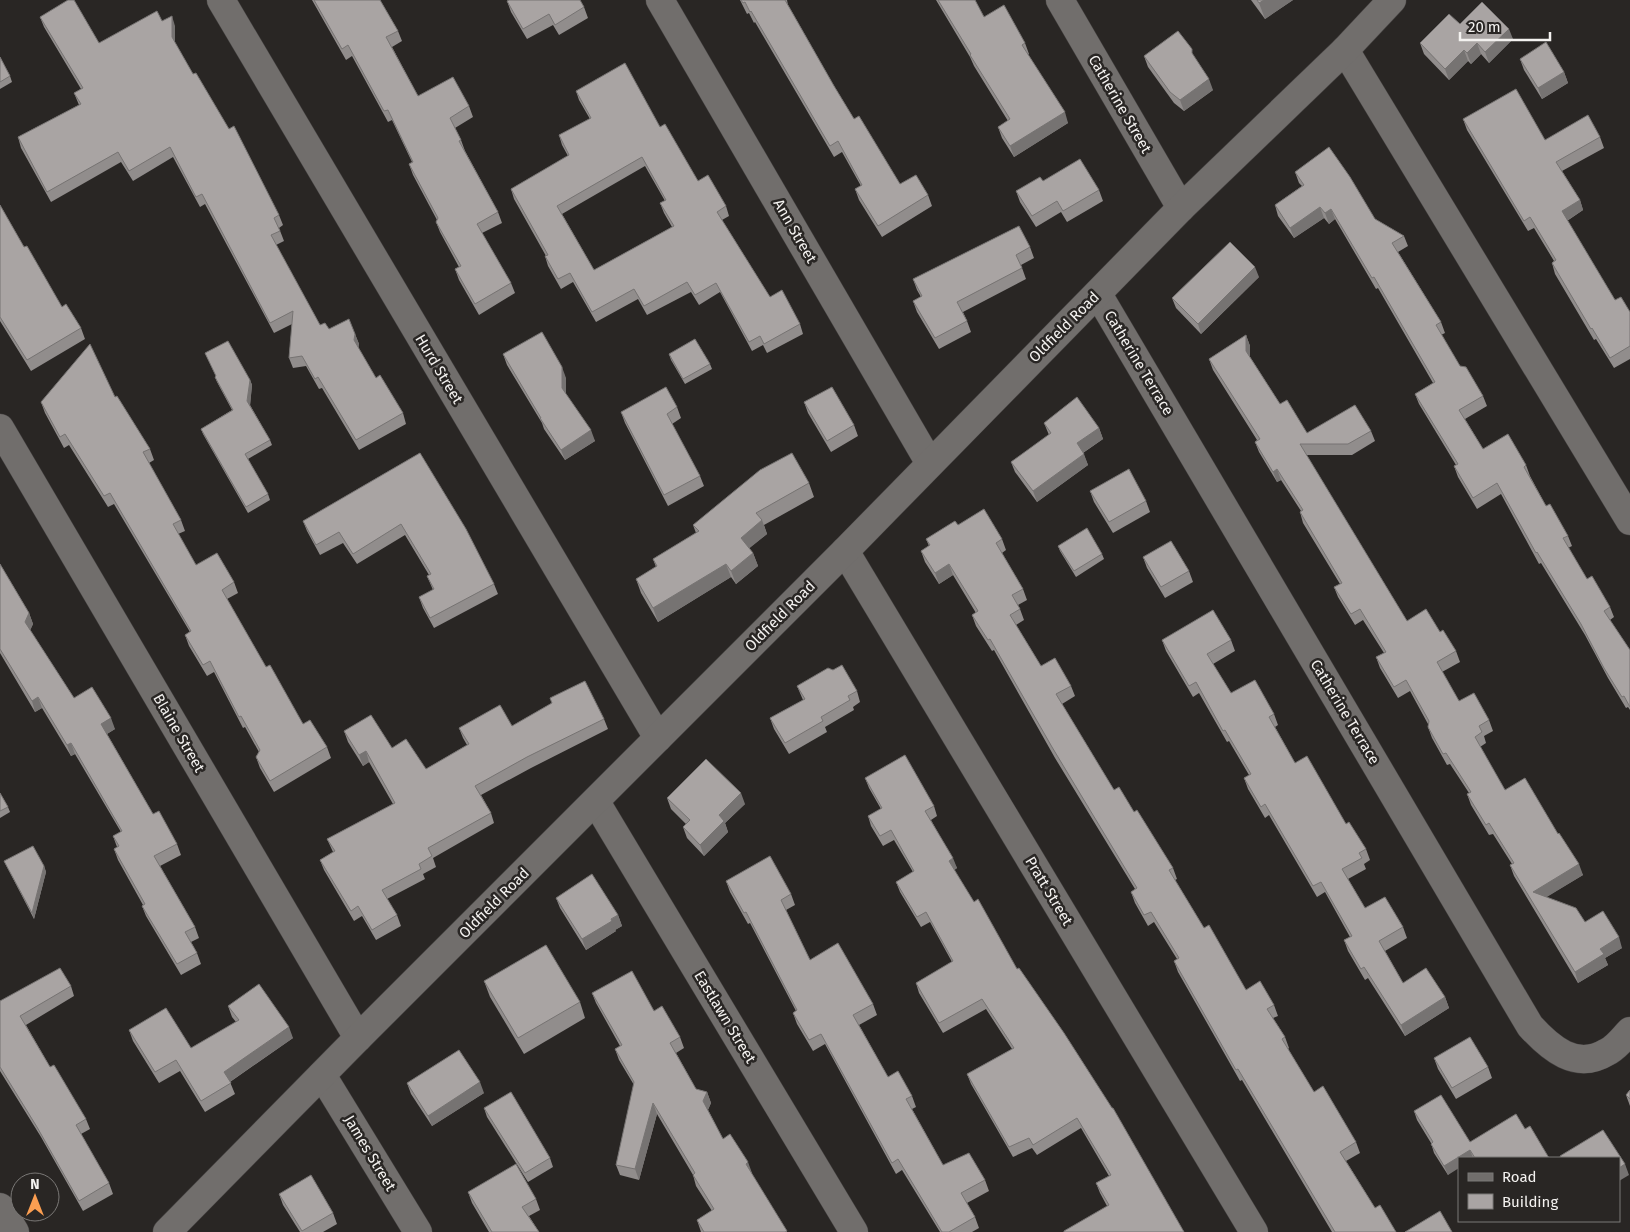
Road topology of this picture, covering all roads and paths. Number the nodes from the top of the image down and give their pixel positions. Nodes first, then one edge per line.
1 (221, 0) edge
2 (660, 0) edge
3 (1060, 0) edge
4 (1392, 0) edge
5 (1345, 50) junction
6 (1181, 208) junction
7 (1098, 294) junction
8 (0, 428) edge
9 (930, 462) junction
10 (1630, 522) edge
11 (845, 551) junction
12 (658, 738) junction
13 (596, 802) junction
14 (1630, 1031) edge
15 (358, 1038) junction
16 (322, 1075) junction
17 (0, 1207) edge
18 (15, 1232) edge
19 (167, 1232) edge
20 (418, 1232) edge
21 (854, 1232) edge
22 (1254, 1232) edge

1 - 12 street, Hurd Street
2 - 9 street, Ann Street
3 - 6 street, Catherine Street
4 - 5 street, Oldfield Road
5 - 6 street, Oldfield Road
5 - 10 street
6 - 7 street, Oldfield Road
7 - 9 street, Oldfield Road
7 - 14 street, Catherine Terrace
8 - 15 street, Blaine Street
9 - 11 street, Oldfield Road
11 - 12 street, Oldfield Road
11 - 22 street, Pratt Street
12 - 13 street, Oldfield Road
13 - 15 street, Oldfield Road
13 - 21 street, Eastlawn Street
15 - 16 street, Oldfield Road
16 - 19 street, Oldfield Road
16 - 20 street, James Street
17 - 18 street

